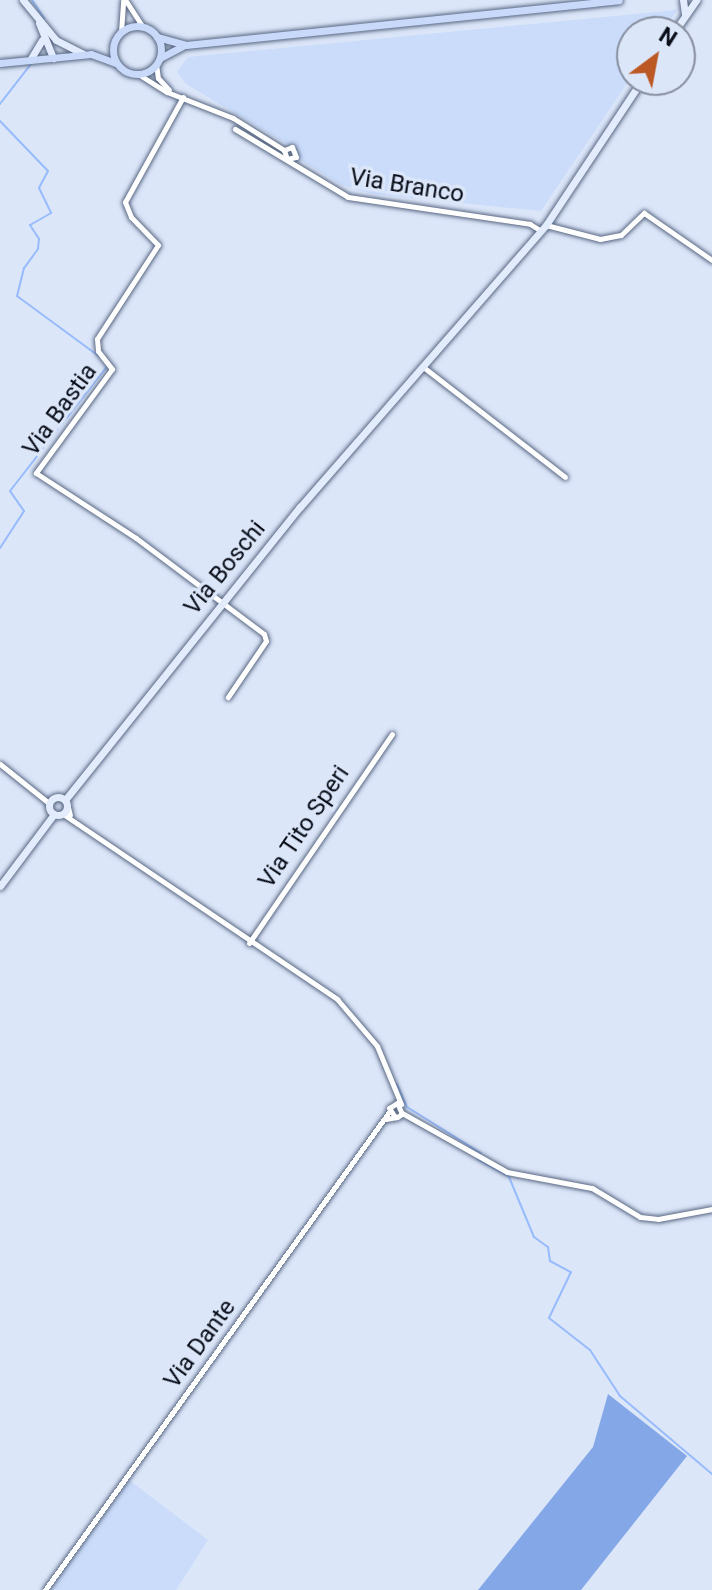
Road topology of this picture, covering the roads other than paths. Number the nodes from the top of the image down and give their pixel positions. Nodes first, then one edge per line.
1 (23, 0) edge
2 (124, 0) edge
3 (619, 0) edge
4 (683, 0) edge
5 (696, 1) edge
6 (685, 13) junction
7 (683, 16) edge
8 (38, 21) junction
9 (143, 27) junction
10 (121, 32) junction
11 (157, 37) junction
12 (42, 40) junction
13 (115, 41) junction
14 (186, 45) junction
15 (88, 54) junction
16 (53, 58) junction
17 (30, 60) junction
18 (158, 61) junction
19 (0, 63) edge
20 (117, 63) junction
21 (138, 74) junction
22 (173, 93) junction
23 (631, 96) edge
24 (183, 97) junction
25 (235, 129) dead end
26 (284, 150) dead end
27 (543, 228) junction
28 (712, 260) edge
29 (421, 366) junction
30 (565, 477) dead end
31 (223, 601) junction
32 (228, 697) dead end
33 (392, 734) dead end
34 (0, 764) edge
35 (52, 801) junction
36 (64, 810) junction
37 (0, 886) edge
38 (249, 943) junction
39 (394, 1097) junction
40 (401, 1104) junction
41 (390, 1108) junction
42 (402, 1113) junction
43 (395, 1117) junction
44 (385, 1119) junction
45 (712, 1209) edge
46 (45, 1590) edge

1 - 8 street
2 - 9 street
2 - 10 street
3 - 14 main road
4 - 6 street
5 - 6 street
6 - 7 street
8 - 12 street
8 - 15 street
9 - 10 main road
9 - 11 main road
10 - 13 main road
11 - 14 main road
11 - 18 main road
12 - 16 street
12 - 17 street
13 - 15 main road
13 - 20 main road
14 - 18 main road
15 - 16 main road
15 - 20 main road
16 - 17 main road
17 - 19 main road
18 - 21 main road
18 - 22 street
20 - 21 main road
21 - 22 street
22 - 24 street
23 - 27 street, Via Boschi
24 - 26 street
24 - 31 street, Via Bastia
25 - 27 street, Via Branco
27 - 28 street, Via Branco
27 - 29 street, Via Boschi
29 - 30 street
29 - 31 street, Via Boschi
31 - 32 street
31 - 36 street, Via Boschi
33 - 38 street, Via Tito Speri
34 - 35 street
35 - 36 street
35 - 36 street
36 - 37 street, Via Boschi
36 - 38 street
38 - 39 street
39 - 40 street
39 - 41 street
40 - 41 street
40 - 42 street
41 - 43 street
41 - 44 street, Via Dante
42 - 43 street
42 - 45 street
43 - 44 street
44 - 46 street, Via Dante

